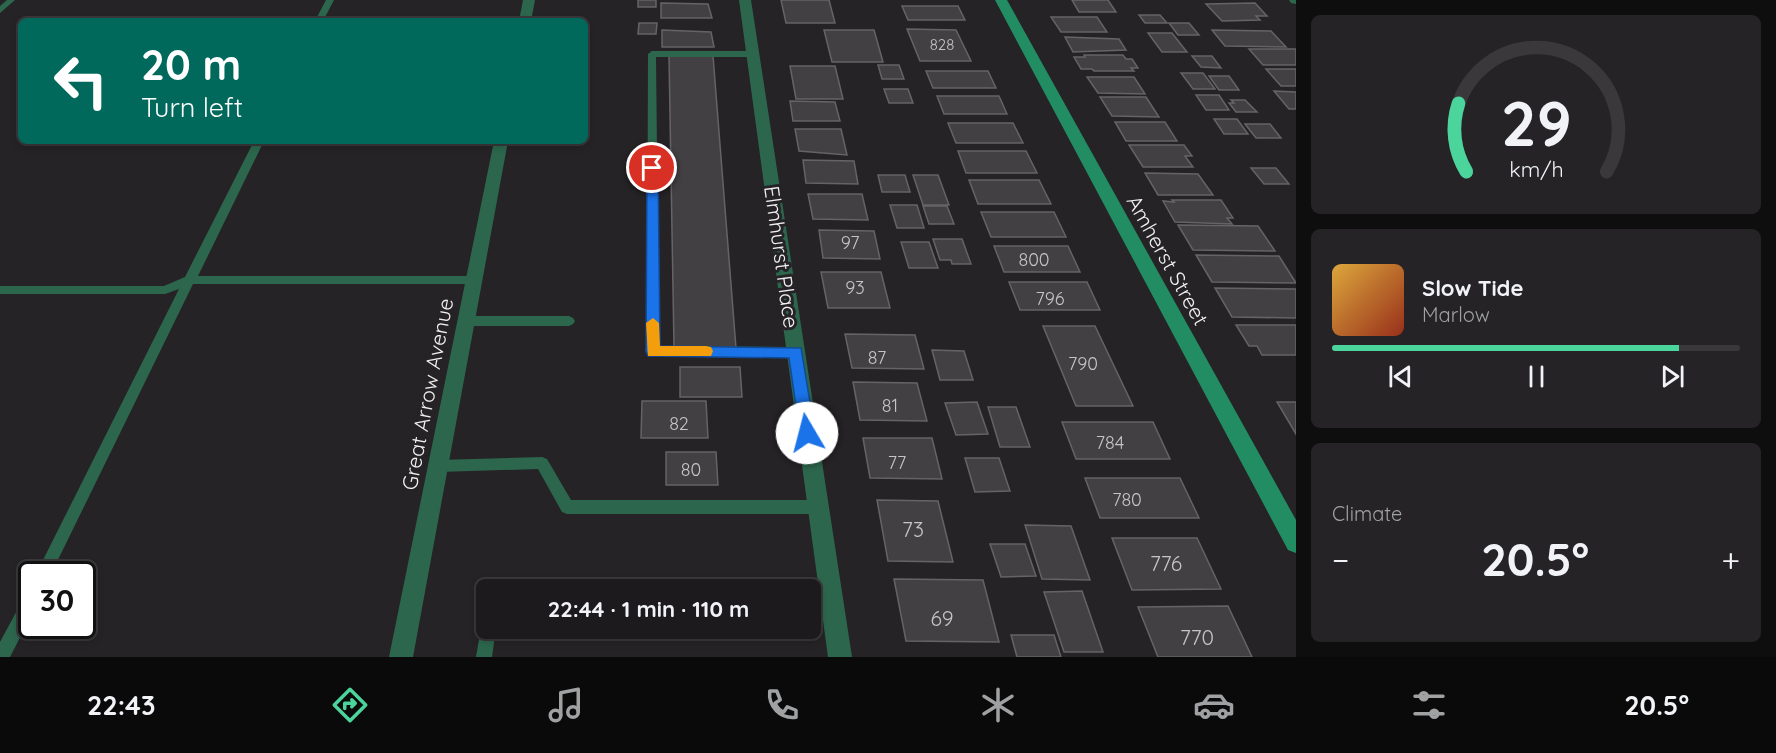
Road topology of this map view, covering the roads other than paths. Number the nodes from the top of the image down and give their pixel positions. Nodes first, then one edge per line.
1 (12, 0) edge
2 (330, 0) edge
3 (529, 0) edge
4 (745, 0) edge
5 (1001, 0) edge
6 (0, 11) edge
7 (321, 18) edge
8 (526, 18) edge
9 (753, 54) junction
10 (258, 144) edge
11 (500, 144) edge
12 (190, 280) junction
13 (474, 280) junction
14 (0, 290) edge
15 (466, 321) junction
16 (569, 321) dead end
17 (796, 352) junction
18 (438, 466) junction
19 (818, 507) junction
20 (1296, 542) edge
21 (50, 561) edge
22 (18, 625) edge
23 (486, 639) edge
24 (2, 657) edge
25 (401, 657) edge
26 (484, 657) edge
27 (840, 657) edge

1 - 6 lane
2 - 7 lane
3 - 8 street
4 - 9 street, Elmhurst Place
5 - 20 street, Amherst Street
9 - 17 street, Elmhurst Place
9 - 17 lane
10 - 12 lane
11 - 13 street, Great Arrow Avenue
12 - 13 lane
12 - 14 lane
12 - 21 lane
13 - 15 street, Great Arrow Avenue
15 - 16 lane
15 - 18 street, Great Arrow Avenue
17 - 19 street, Elmhurst Place
18 - 19 lane
18 - 25 street, Great Arrow Avenue
19 - 27 street, Elmhurst Place
22 - 24 lane
23 - 26 lane

